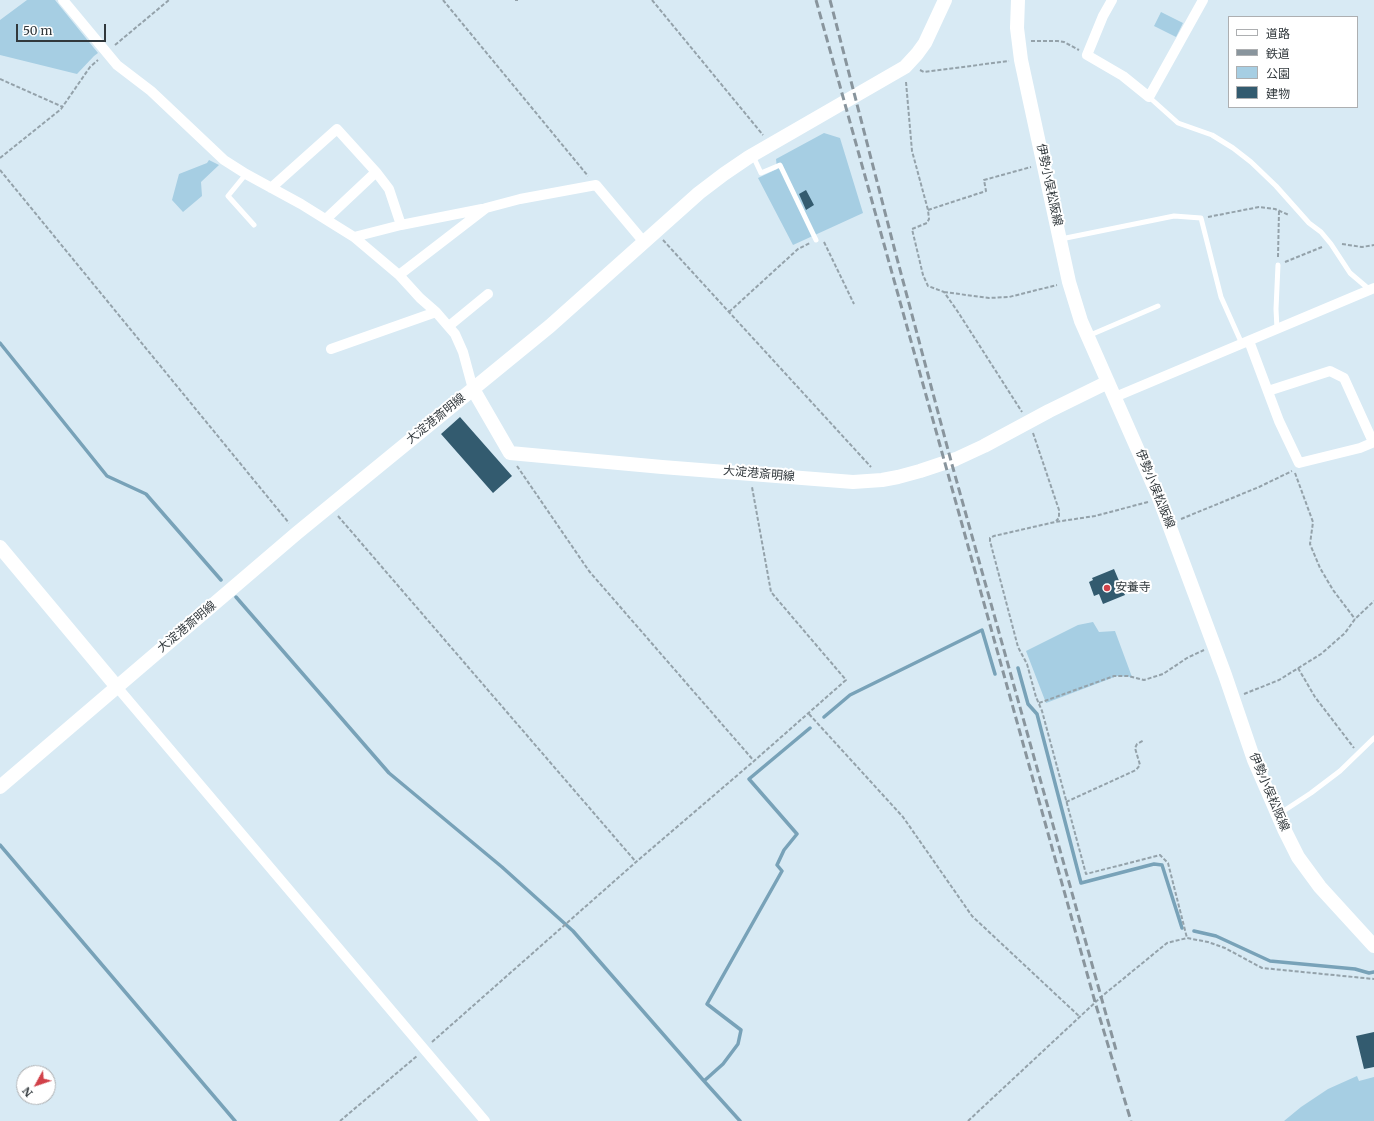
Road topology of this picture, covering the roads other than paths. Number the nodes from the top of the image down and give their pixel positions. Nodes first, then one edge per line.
1 (63, 0) edge
2 (945, 0) edge
3 (1018, 0) edge
4 (1112, 0) edge
5 (1203, 0) edge
6 (1149, 97) junction
7 (752, 155) junction
8 (376, 172) junction
9 (246, 174) junction
10 (271, 188) junction
11 (486, 208) junction
12 (326, 219) junction
13 (401, 224) junction
14 (254, 225) dead end
15 (354, 237) junction
16 (1060, 239) junction
17 (816, 240) road end
18 (643, 241) junction
19 (1278, 265) road end
20 (399, 276) junction
21 (1372, 289) edge
22 (488, 294) dead end
23 (1158, 306) dead end
24 (436, 312) junction
25 (449, 326) junction
26 (1277, 329) junction
27 (1087, 336) junction
28 (1245, 343) junction
29 (332, 349) dead end
30 (1108, 382) junction
31 (473, 389) junction
32 (1268, 391) junction
33 (1115, 397) junction
34 (1374, 442) edge
35 (0, 547) edge
36 (117, 687) junction
37 (1374, 738) edge
38 (0, 787) edge
39 (1278, 815) junction
40 (1374, 946) edge
41 (485, 1121) edge

1 - 9 street
2 - 7 main road
3 - 16 main road, 伊勢小俣松阪線
4 - 6 street
5 - 6 street
6 - 21 lane
7 - 17 lane
7 - 18 main road
8 - 10 street
8 - 12 street
8 - 13 street
9 - 10 street
9 - 14 lane
10 - 12 street
11 - 13 street
11 - 18 street
11 - 20 street
12 - 15 street
13 - 15 street
15 - 20 street
16 - 27 main road, 伊勢小俣松阪線
16 - 28 lane
18 - 31 main road
19 - 26 lane
20 - 24 street
21 - 26 street
22 - 25 street
23 - 27 lane
24 - 25 street
24 - 29 street
25 - 31 street
26 - 28 street
27 - 30 main road, 伊勢小俣松阪線
28 - 32 street
28 - 33 street
30 - 31 main road, 大淀港斎明線
30 - 33 main road, 伊勢小俣松阪線
31 - 36 main road, 大淀港斎明線
32 - 34 street
32 - 34 street
33 - 39 main road, 伊勢小俣松阪線
35 - 36 main road
36 - 38 main road, 大淀港斎明線
36 - 41 street
37 - 39 lane
39 - 40 main road, 伊勢小俣松阪線

